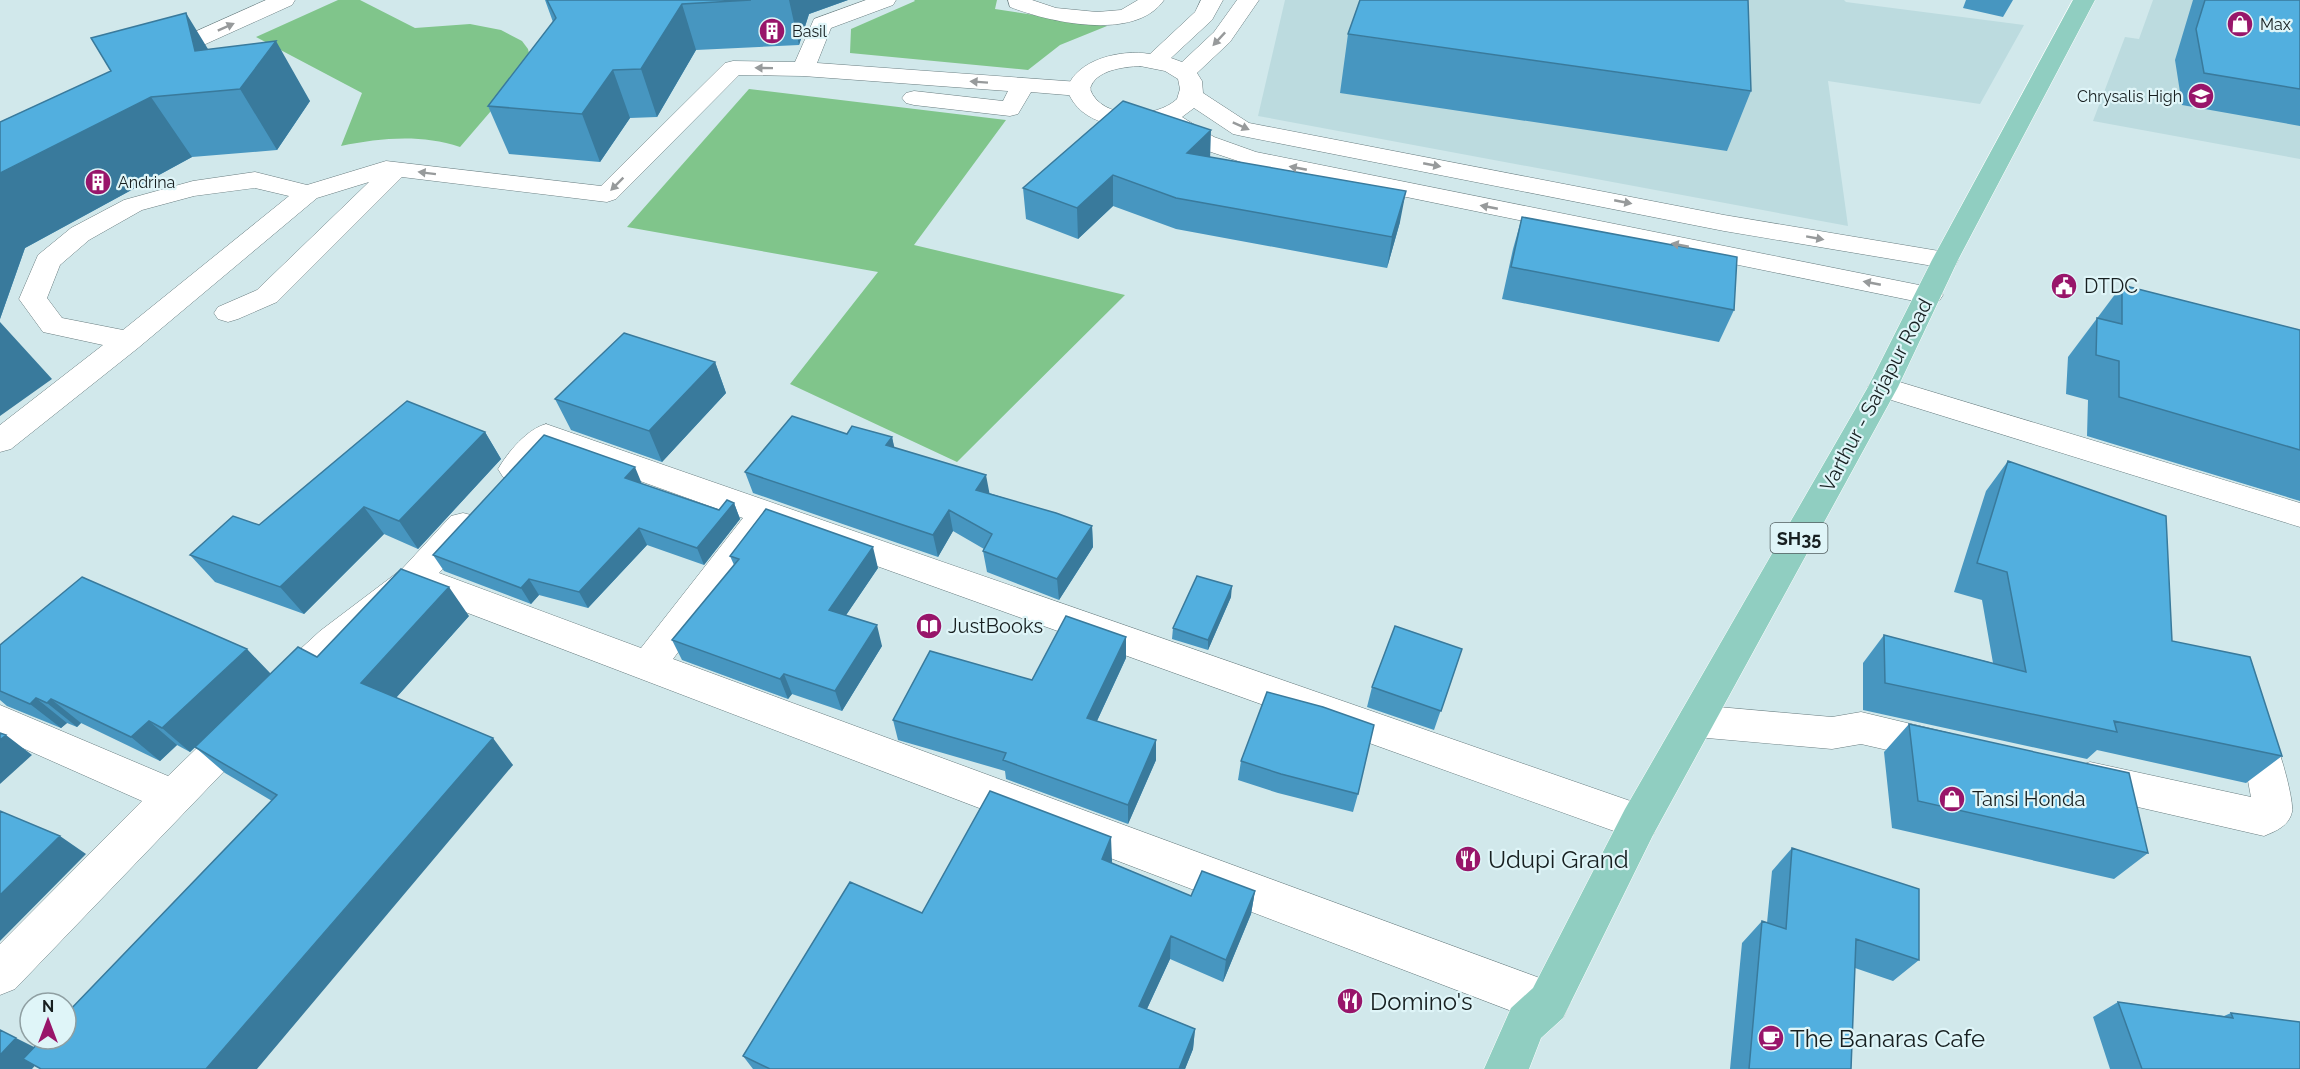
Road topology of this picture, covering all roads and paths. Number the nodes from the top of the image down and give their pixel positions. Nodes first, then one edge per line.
1 (284, 0) edge
2 (885, 0) edge
3 (1019, 0) edge
4 (1153, 0) edge
5 (1212, 0) edge
6 (1248, 0) edge
7 (2084, 0) edge
8 (1155, 61) junction
9 (142, 64) edge
10 (803, 69) junction
11 (1188, 84) junction
12 (1023, 85) junction
13 (1079, 89) junction
14 (860, 92) dead end
15 (1164, 116) junction
16 (396, 169) junction
17 (308, 193) junction
18 (1724, 223) junction
19 (1718, 253) junction
20 (1945, 260) junction
21 (1929, 295) junction
22 (228, 313) dead end
23 (128, 341) junction
24 (1883, 387) junction
25 (0, 441) edge
26 (766, 513) junction
27 (2300, 515) edge
28 (414, 578) junction
29 (648, 666) junction
30 (0, 721) edge
31 (1696, 721) junction
32 (1968, 752) edge
33 (2262, 754) edge
34 (2059, 772) edge
35 (172, 796) junction
36 (1639, 822) junction
37 (0, 974) edge
38 (1548, 1003) junction
39 (1506, 1069) edge

9 -> 1 street
2 - 10 street
3 - 4 street
5 - 8 street
6 -> 11 street
7 - 20 main road, Varthur - Sarjapur Road / SH35
8 - 11 street
8 - 13 street
12 -> 10 street
10 -> 16 street
11 - 15 street
11 -> 18 street
12 - 13 street
12 - 14 street
13 - 15 street
19 -> 15 street
16 - 17 street
16 - 22 street
17 - 23 street
17 - 23 street
18 - 19 street
18 -> 20 street
21 -> 19 street
20 - 21 main road, Varthur - Sarjapur Road / SH35
21 - 24 main road, Varthur - Sarjapur Road / SH35
23 - 25 street
24 - 27 street
24 - 31 main road, Varthur - Sarjapur Road / SH35
26 - 28 street
26 - 29 street
26 - 36 street
28 - 29 street
28 - 35 street
29 - 38 street
30 - 35 street
31 - 32 street
31 - 36 main road, Varthur - Sarjapur Road / SH35
33 - 34 street
35 - 37 street
36 - 38 main road, Varthur - Sarjapur Road / SH35
38 - 39 main road, Varthur - Sarjapur Road / SH35

